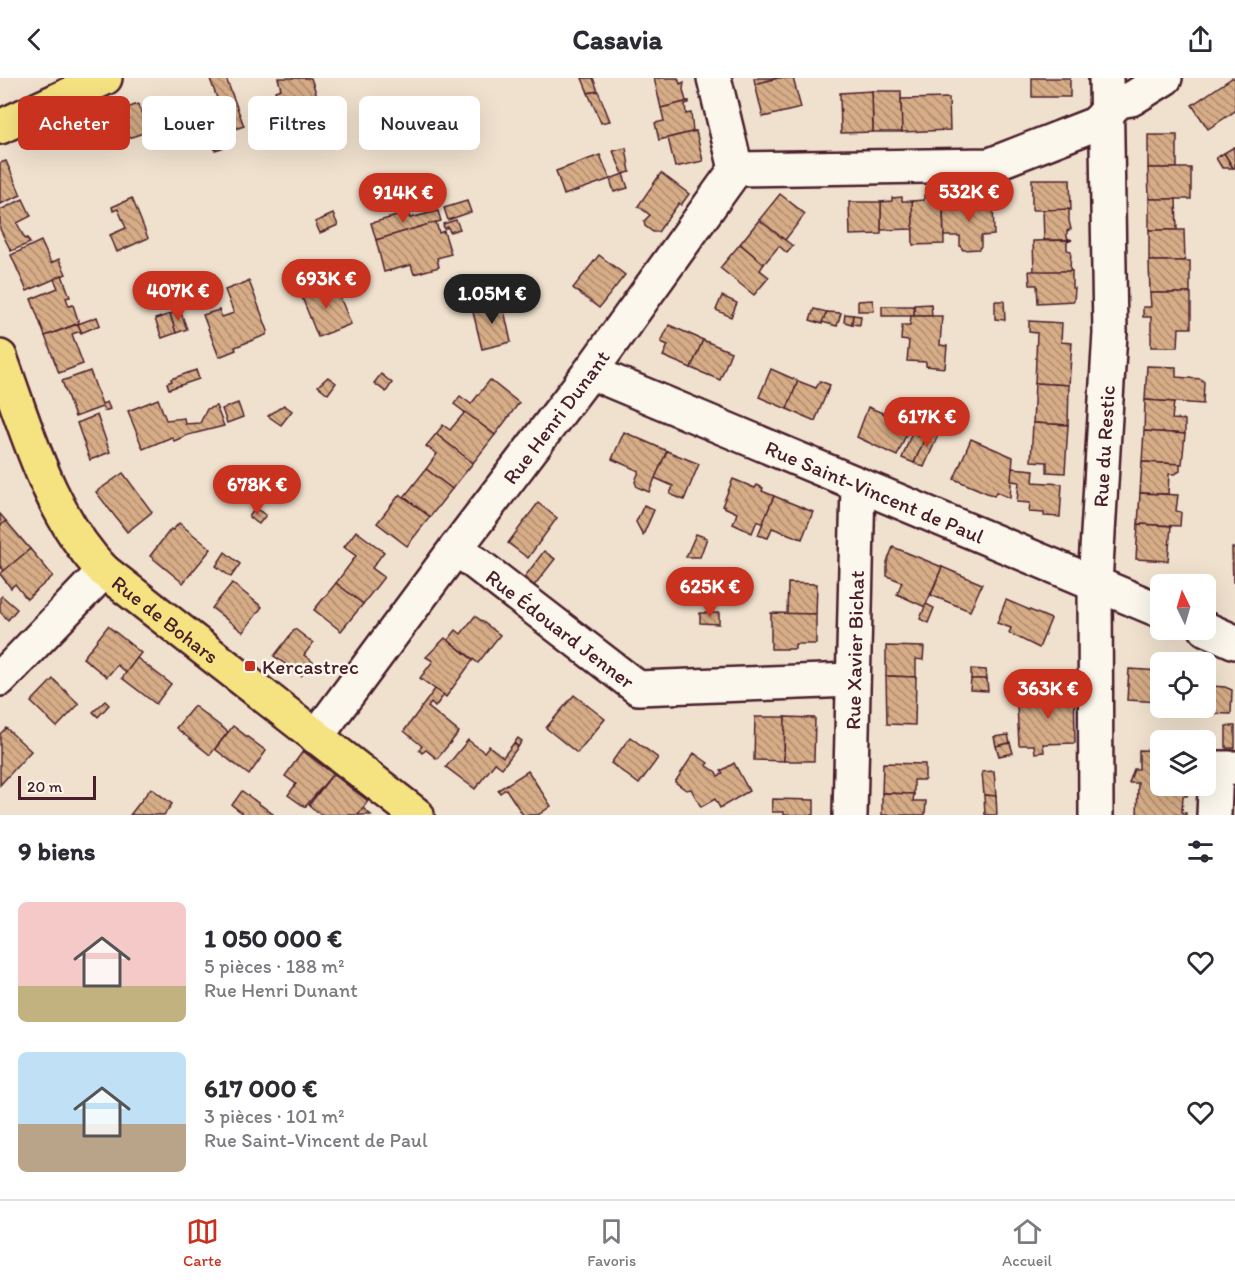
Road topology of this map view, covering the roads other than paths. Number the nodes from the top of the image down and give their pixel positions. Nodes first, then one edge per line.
1 (105, 78) edge
2 (714, 78) edge
3 (1106, 78) edge
4 (1165, 78) edge
5 (1106, 113) junction
6 (0, 127) edge
7 (736, 169) junction
8 (0, 357) edge
9 (590, 372) junction
10 (858, 485) junction
11 (456, 548) junction
12 (104, 571) junction
13 (1095, 583) junction
14 (1150, 606) edge
15 (1216, 634) edge
16 (1235, 642) edge
17 (0, 679) edge
18 (852, 680) junction
19 (316, 737) junction
20 (1235, 768) edge
21 (417, 815) edge
22 (850, 815) edge
23 (1096, 815) edge
24 (1214, 815) edge

1 - 6 main road
2 - 7 street
3 - 5 street, Rue du Restic
4 - 5 street
5 - 7 street
5 - 13 street, Rue du Restic
7 - 9 street, Rue Henri Dunant
8 - 12 main road, Rue de Bohars
9 - 10 street, Rue Saint-Vincent de Paul
9 - 11 street, Rue Henri Dunant
10 - 13 street, Rue Saint-Vincent de Paul
10 - 18 street, Rue Xavier Bichat
11 - 18 street, Rue Édouard Jenner
11 - 19 street, Rue Henri Dunant
12 - 17 street
12 - 19 main road, Rue de Bohars
13 - 14 street, Rue Saint-Vincent de Paul
13 - 23 street, Rue du Restic
15 - 16 street
18 - 22 street, Rue Xavier Bichat
19 - 21 main road, Rue de Bohars
20 - 24 street

